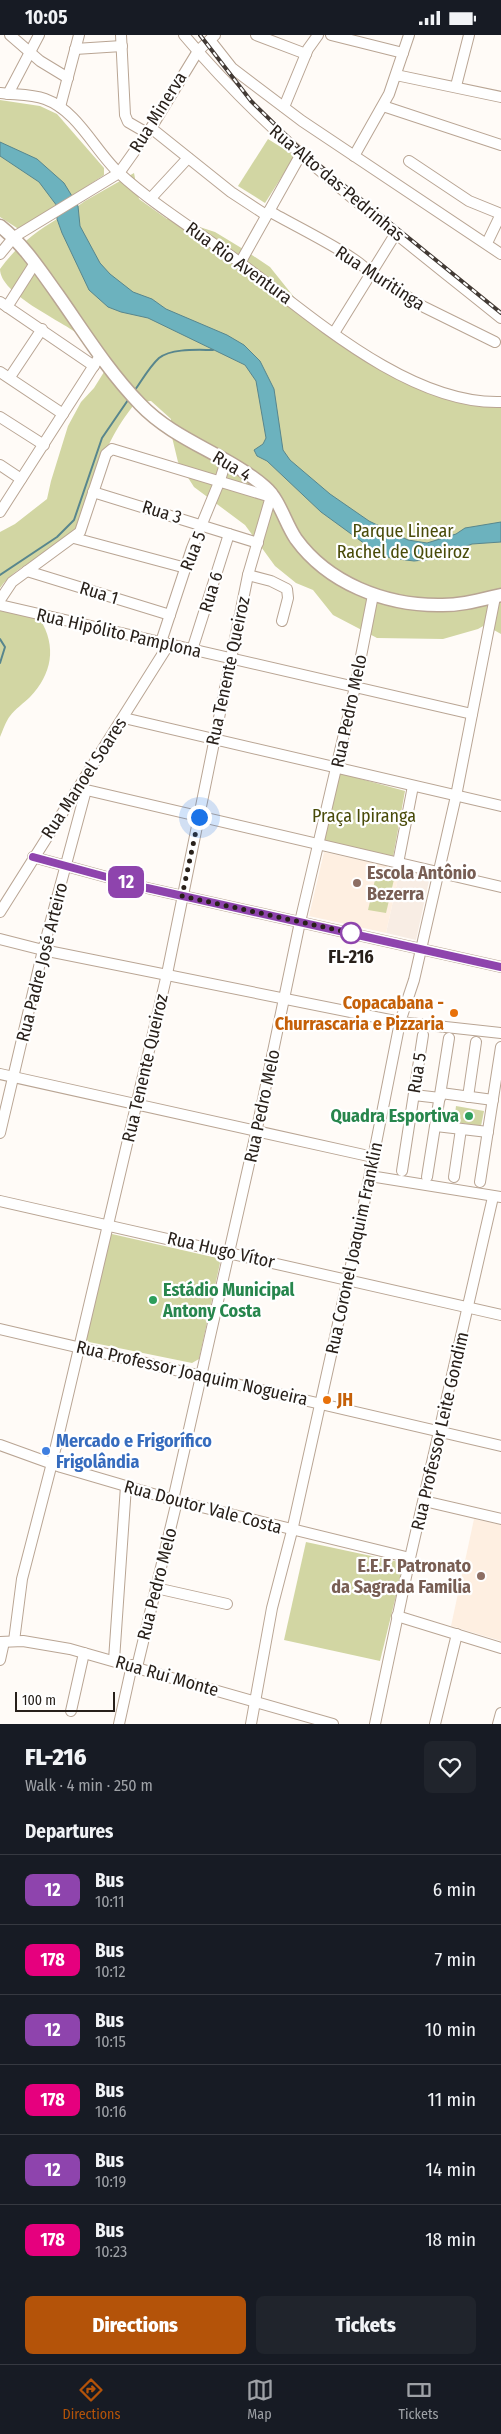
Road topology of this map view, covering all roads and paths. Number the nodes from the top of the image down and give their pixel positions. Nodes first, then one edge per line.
1 (10, 35) edge
2 (39, 35) edge
3 (79, 35) edge
4 (184, 35) edge
5 (256, 35) edge
6 (318, 35) edge
7 (331, 35) edge
8 (409, 35) edge
9 (470, 35) edge
10 (212, 38) edge
11 (122, 40) edge
12 (75, 49) junction
13 (198, 51) junction
14 (29, 52) junction
15 (403, 53) junction
16 (306, 54) junction
17 (396, 75) junction
18 (68, 78) junction
19 (456, 86) junction
20 (4, 93) edge
21 (501, 97) edge
22 (383, 106) junction
23 (60, 107) junction
24 (284, 107) junction
25 (149, 131) junction
26 (501, 145) edge
27 (301, 154) junction
28 (354, 155) junction
29 (188, 158) junction
30 (410, 161) dead end
31 (119, 173) junction
32 (151, 198) junction
33 (267, 213) junction
34 (501, 214) edge
35 (0, 226) edge
36 (396, 233) junction
37 (14, 237) junction
38 (487, 243) junction
39 (0, 254) edge
40 (501, 254) edge
41 (35, 263) junction
42 (240, 263) junction
43 (370, 273) junction
44 (4, 305) edge
45 (501, 318) edge
46 (42, 329) junction
47 (334, 333) junction
48 (495, 342) dead end
49 (97, 361) junction
50 (0, 372) edge
51 (10, 377) junction
52 (501, 402) edge
53 (63, 414) junction
54 (0, 417) edge
55 (44, 445) junction
56 (226, 461) junction
57 (0, 465) edge
58 (21, 479) junction
59 (220, 480) junction
60 (94, 491) junction
61 (271, 495) junction
62 (0, 512) edge
63 (203, 525) junction
64 (229, 534) junction
65 (74, 538) junction
66 (258, 543) junction
67 (186, 568) junction
68 (27, 571) junction
69 (248, 575) junction
70 (374, 595) junction
71 (498, 596) edge
72 (0, 600) edge
73 (0, 605) edge
74 (170, 615) junction
75 (282, 621) dead end
76 (165, 643) junction
77 (192, 650) junction
78 (232, 659) junction
79 (355, 687) junction
80 (472, 714) junction
81 (124, 717) junction
82 (214, 739) junction
83 (336, 768) junction
84 (413, 786) junction
85 (82, 789) junction
86 (456, 796) junction
87 (501, 807) edge
88 (199, 817) junction
89 (320, 844) junction
90 (33, 857) junction
91 (398, 863) junction
92 (67, 867) junction
93 (438, 873) junction
94 (501, 887) edge
95 (182, 896) junction
96 (0, 912) edge
97 (300, 922) junction
98 (0, 939) edge
99 (420, 949) junction
100 (43, 950) junction
101 (501, 967) edge
102 (167, 974) junction
103 (285, 999) junction
104 (400, 1021) junction
105 (501, 1033) edge
106 (423, 1035) dead end
107 (449, 1038) dead end
108 (476, 1042) dead end
109 (501, 1047) edge
110 (0, 1074) edge
111 (13, 1077) junction
112 (413, 1097) junction
113 (468, 1097) junction
114 (440, 1099) junction
115 (136, 1106) junction
116 (495, 1108) edge
117 (436, 1126) junction
118 (461, 1129) junction
119 (488, 1132) junction
120 (0, 1133) edge
121 (256, 1133) junction
122 (373, 1157) junction
123 (402, 1171) dead end
124 (370, 1176) junction
125 (428, 1177) dead end
126 (454, 1177) dead end
127 (480, 1182) dead end
128 (497, 1197) edge
129 (0, 1201) edge
130 (108, 1225) junction
131 (229, 1252) junction
132 (348, 1279) junction
133 (468, 1307) junction
134 (501, 1315) edge
135 (0, 1329) edge
136 (79, 1348) junction
137 (200, 1374) junction
138 (321, 1403) junction
139 (440, 1432) junction
140 (0, 1445) edge
141 (501, 1445) edge
142 (52, 1463) junction
143 (126, 1486) junction
144 (175, 1500) junction
145 (424, 1501) junction
146 (501, 1519) edge
147 (292, 1531) junction
148 (410, 1558) junction
149 (156, 1588) junction
150 (227, 1604) dead end
151 (397, 1616) junction
152 (457, 1634) junction
153 (6, 1642) edge
154 (501, 1648) edge
155 (84, 1653) junction
156 (0, 1660) edge
157 (114, 1660) junction
158 (134, 1666) junction
159 (256, 1701) junction
160 (71, 1711) dead end
161 (501, 1713) edge
162 (119, 1724) edge
163 (252, 1724) edge
164 (333, 1724) edge
165 (375, 1724) edge
166 (435, 1724) edge
167 (498, 1724) edge

1 - 14 street
2 - 14 street
3 - 12 street
4 - 13 street, Rua Alto das Pedrinhas
5 - 16 street
6 - 16 street
7 - 15 street
8 - 15 street
9 - 19 street
10 - 13 street, Rua Minerva
10 - 24 street
11 - 12 street
11 - 25 street, Rua Muritinga
12 - 18 street
13 - 25 street, Rua Minerva
13 - 27 street, Rua Alto das Pedrinhas
14 - 18 street
14 - 20 street
15 - 17 street
16 - 24 street
17 - 19 street
17 - 22 street
18 - 23 street
19 - 21 street
20 - 23 street, Rua Rio Aventura
22 - 26 street
22 - 28 street
23 - 31 street, Rua Rio Aventura
24 - 28 street
25 - 29 street, Rua Muritinga
25 - 31 street, Rua Minerva
27 - 33 street
27 - 36 street, Rua Alto das Pedrinhas
28 - 38 street
29 - 32 street
29 - 33 street, Rua Muritinga
30 - 34 street
31 - 32 street, Rua Rio Aventura
31 - 37 street
32 - 42 street, Rua Rio Aventura
33 - 42 street
33 - 43 street, Rua Muritinga
34 - 38 street
35 - 37 main road, Rua 4
36 - 43 street
36 - 45 street, Rua Alto das Pedrinhas
37 - 39 street
37 - 41 main road, Rua 4
38 - 40 street
41 - 44 street
41 - 49 main road, Rua 4
42 - 47 street, Rua Rio Aventura
43 - 47 street
43 - 48 street, Rua Muritinga
44 - 46 street
46 - 49 street
46 - 51 street
47 - 52 street, Rua Rio Aventura
49 - 53 street
49 - 56 main road, Rua 4
50 - 51 street
51 - 53 street
53 - 55 street
54 - 55 street
55 - 58 street
56 - 59 street, Rua 5
56 - 61 main road, Rua 4
57 - 58 street
58 - 62 street
59 - 60 street, Rua 4
59 - 61 street, Rua 4
59 - 63 street, Rua 5
60 - 63 street, Rua 3
60 - 65 street
61 - 66 street, Rua Tenente Queiroz
61 - 70 main road, Rua 4
63 - 64 street, Rua 3
63 - 67 street, Rua 5
64 - 66 street, Rua 3
64 - 77 street, Rua 6
65 - 67 street
65 - 68 street
66 - 69 street, Rua Tenente Queiroz
67 - 74 street, Rua 5
68 - 72 street
68 - 74 street, Rua 1
69 - 75 street
69 - 78 street, Rua Tenente Queiroz
70 - 71 main road, Rua 4
70 - 79 street, Rua Pedro Melo
71 - 80 street, Rua Coronel Joaquim Franklin
73 - 76 street, Rua Hipólito Pamplona
74 - 76 street, Rua 5
76 - 77 street, Rua Hipólito Pamplona
76 - 81 street, Rua Manoel Soares
77 - 78 street, Rua Hipólito Pamplona
78 - 79 street, Rua Hipólito Pamplona
78 - 82 street, Rua Tenente Queiroz
79 - 80 street, Rua Hipólito Pamplona
79 - 83 street, Rua Pedro Melo
80 - 86 street, Rua Coronel Joaquim Franklin
81 - 82 street
81 - 85 street, Rua Manoel Soares
82 - 83 street
82 - 88 street, Rua Tenente Queiroz
83 - 84 street
83 - 89 street, Rua Pedro Melo
84 - 86 street
84 - 91 street
85 - 88 street
85 - 90 street, Rua Manoel Soares
85 - 92 street, Rua Padre José Arteiro
86 - 87 street
86 - 93 street, Rua Coronel Joaquim Franklin
88 - 89 street
88 - 95 street, Rua Tenente Queiroz
89 - 91 street
89 - 97 street, Rua Pedro Melo
90 - 92 street
90 - 96 street, Rua Manoel Soares
91 - 93 street
92 - 95 street
92 - 100 street, Rua Padre José Arteiro
93 - 94 street
93 - 99 street, Rua Coronel Joaquim Franklin
95 - 97 street
95 - 102 street, Rua Tenente Queiroz
97 - 99 street
97 - 103 street, Rua Pedro Melo
98 - 100 street
99 - 101 street
99 - 104 street, Rua Coronel Joaquim Franklin
100 - 102 street
100 - 111 street, Rua Padre José Arteiro
102 - 103 street
102 - 115 street, Rua Tenente Queiroz
103 - 104 street
103 - 121 street, Rua Pedro Melo
104 - 105 street
104 - 122 street, Rua Coronel Joaquim Franklin
106 - 112 street, Rua 5
107 - 114 street
108 - 113 street
109 - 116 street
110 - 111 street
111 - 115 street
111 - 120 street, Rua Padre José Arteiro
112 - 114 street
112 - 123 street, Rua 5
113 - 114 street
113 - 116 street
114 - 117 street
115 - 121 street
115 - 130 street, Rua Tenente Queiroz
116 - 119 street
117 - 118 street
117 - 125 street
118 - 119 street
118 - 126 street
119 - 127 street
121 - 122 street
121 - 131 street, Rua Pedro Melo
122 - 124 street, Rua Coronel Joaquim Franklin
124 - 128 street
124 - 132 street, Rua Coronel Joaquim Franklin
128 - 133 street, Rua Professor Leite Gondim
129 - 130 street, Rua Hugo Vítor
130 - 131 street, Rua Hugo Vítor
130 - 136 street, Rua Tenente Queiroz
131 - 132 street, Rua Hugo Vítor
131 - 137 street, Rua Pedro Melo
132 - 133 street, Rua Hugo Vítor
132 - 138 street, Rua Coronel Joaquim Franklin
133 - 134 street, Rua Hugo Vítor
133 - 139 street, Rua Professor Leite Gondim
135 - 136 street, Rua Professor Joaquim Nogueira
136 - 137 street, Rua Professor Joaquim Nogueira
136 - 142 street, Rua Tenente Queiroz
137 - 138 street, Rua Professor Joaquim Nogueira
137 - 144 street, Rua Pedro Melo
138 - 139 street, Rua Professor Joaquim Nogueira
138 - 147 street, Rua Coronel Joaquim Franklin
139 - 141 street, Rua Professor Joaquim Nogueira
139 - 145 street, Rua Professor Leite Gondim
140 - 142 street, Rua Doutor Vale Costa
142 - 143 street, Rua Doutor Vale Costa
142 - 153 street, Rua Tenente Queiroz
143 - 144 street, Rua Doutor Vale Costa
143 - 157 street
144 - 147 street, Rua Doutor Vale Costa
144 - 149 street, Rua Pedro Melo
145 - 146 street
145 - 148 street, Rua Professor Leite Gondim
147 - 148 street, Rua Doutor Vale Costa
147 - 159 street, Rua Coronel Joaquim Franklin
148 - 151 street, Rua Professor Leite Gondim
149 - 150 street
149 - 158 street, Rua Pedro Melo
151 - 152 street
151 - 165 street, Rua Professor Leite Gondim
152 - 154 street
152 - 166 street
153 - 155 street, Rua Rui Monte
153 - 156 street, Rua Tenente Queiroz
155 - 157 street, Rua Rui Monte
155 - 160 street
157 - 158 street, Rua Rui Monte
158 - 159 street, Rua Rui Monte
158 - 162 street, Rua Pedro Melo
159 - 163 street, Rua Coronel Joaquim Franklin
159 - 164 street, Rua Rui Monte
161 - 167 street

